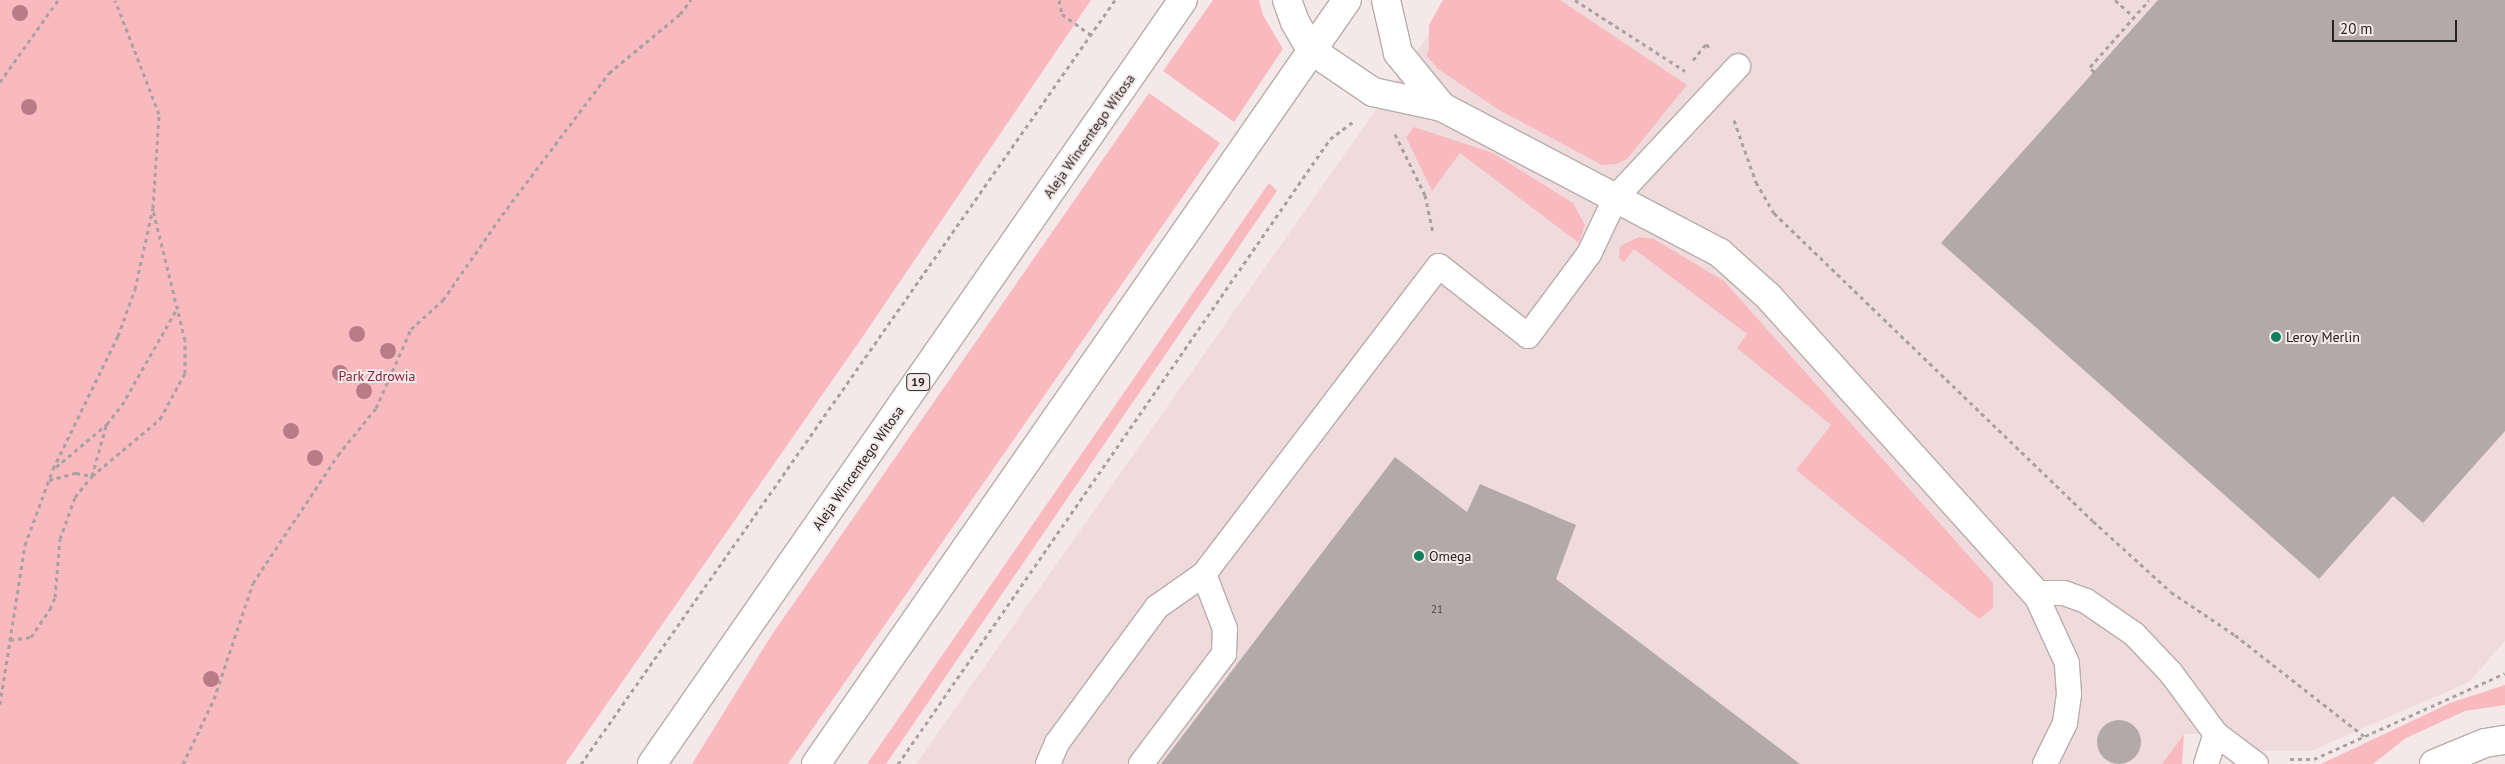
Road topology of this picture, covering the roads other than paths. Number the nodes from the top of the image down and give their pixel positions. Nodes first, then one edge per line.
1 (1183, 0) edge
2 (1287, 0) edge
3 (1346, 0) edge
4 (1386, 0) edge
5 (1312, 50) junction
6 (1738, 66) dead end
7 (1442, 107) junction
8 (1616, 198) junction
9 (1204, 574) junction
10 (2035, 593) junction
11 (2216, 734) junction
12 (2505, 740) edge
13 (2252, 761) edge
14 (652, 764) edge
15 (816, 764) edge
16 (1048, 764) edge
17 (1141, 764) edge
18 (2045, 764) edge
19 (2206, 764) edge
20 (2434, 764) edge

1 - 14 main road, Aleja Wincentego Witosa / 19
2 - 5 main road
3 - 5 main road
4 - 7 main road
5 - 7 main road
5 - 15 main road
6 - 8 lane
7 - 8 main road
8 - 9 lane
8 - 10 main road
9 - 16 lane
9 - 17 lane
10 - 11 lane
10 - 18 lane
11 - 13 lane
11 - 19 lane
12 - 20 main road

